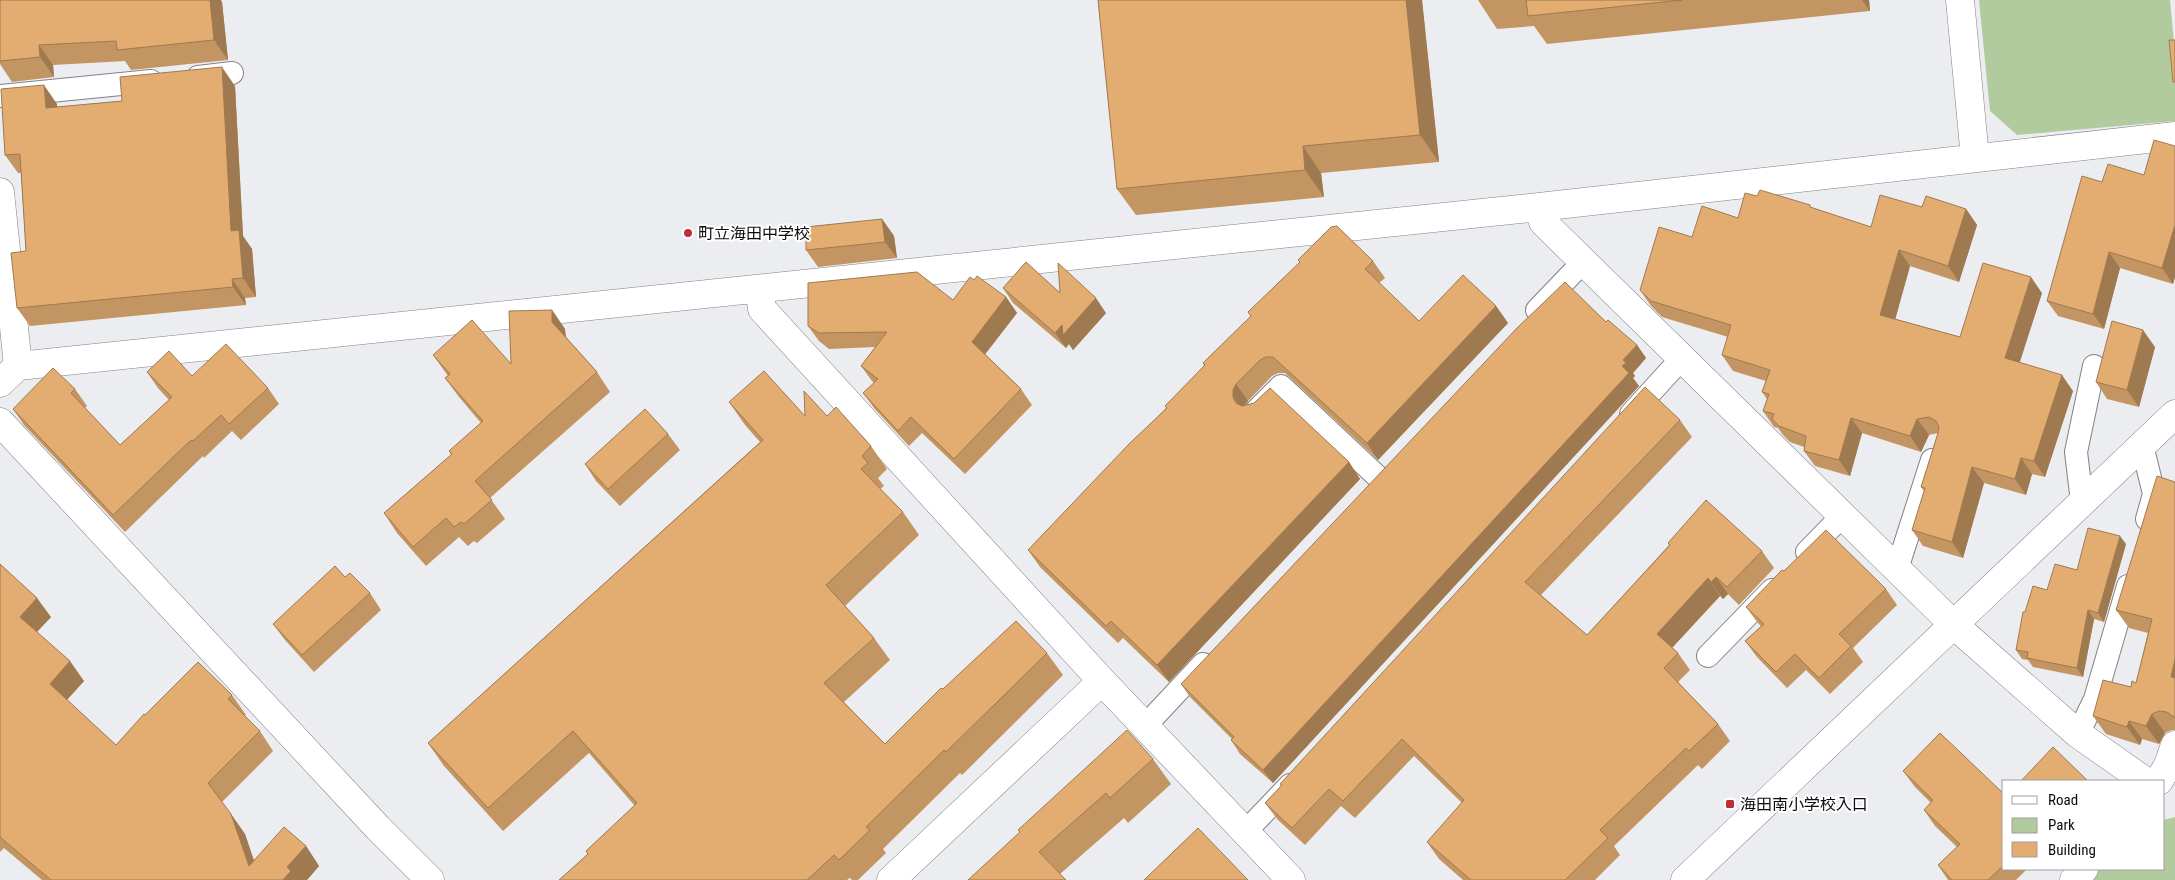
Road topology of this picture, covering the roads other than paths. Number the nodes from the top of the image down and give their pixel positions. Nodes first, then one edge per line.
1 (1960, 0) edge
2 (232, 73) dead end
3 (0, 96) edge
4 (2175, 136) edge
5 (1975, 158) junction
6 (0, 192) edge
7 (1539, 207) junction
8 (1583, 262) junction
9 (759, 289) junction
10 (1522, 327) edge
11 (1682, 358) junction
12 (2094, 366) dead end
13 (9, 375) edge
14 (1257, 410) edge
15 (2175, 414) edge
16 (0, 422) edge
17 (1615, 432) edge
18 (1938, 445) edge
19 (2142, 445) junction
20 (1379, 478) edge
21 (2082, 502) junction
22 (1842, 516) junction
23 (2141, 540) edge
24 (2133, 567) edge
25 (1897, 569) junction
26 (1953, 624) junction
27 (1219, 648) edge
28 (1708, 656) dead end
29 (1102, 681) junction
30 (1145, 726) junction
31 (2078, 734) junction
32 (2175, 746) edge
33 (1306, 767) edge
34 (2144, 780) edge
35 (2160, 780) edge
36 (1246, 831) junction
37 (2083, 870) edge
38 (430, 880) edge
39 (891, 880) edge
40 (1291, 880) edge
41 (1685, 880) edge
42 (2074, 880) edge

1 - 5 street
2 - 3 lane
4 - 5 street
5 - 7 street
6 - 13 street
7 - 8 street
7 - 9 street
8 - 10 lane
8 - 11 street
9 - 13 street
9 - 29 street
11 - 17 lane
11 - 22 street
12 - 21 lane
14 - 20 lane
15 - 19 street
16 - 38 street
18 - 25 lane
19 - 21 street
19 - 23 lane
21 - 26 street
22 - 25 street
22 - 28 lane
24 - 31 lane
25 - 26 street
26 - 31 street
26 - 41 street
27 - 30 lane
29 - 30 street
29 - 39 street
30 - 36 street
31 - 34 street
32 - 35 street
33 - 36 lane
36 - 40 street
37 - 42 street

